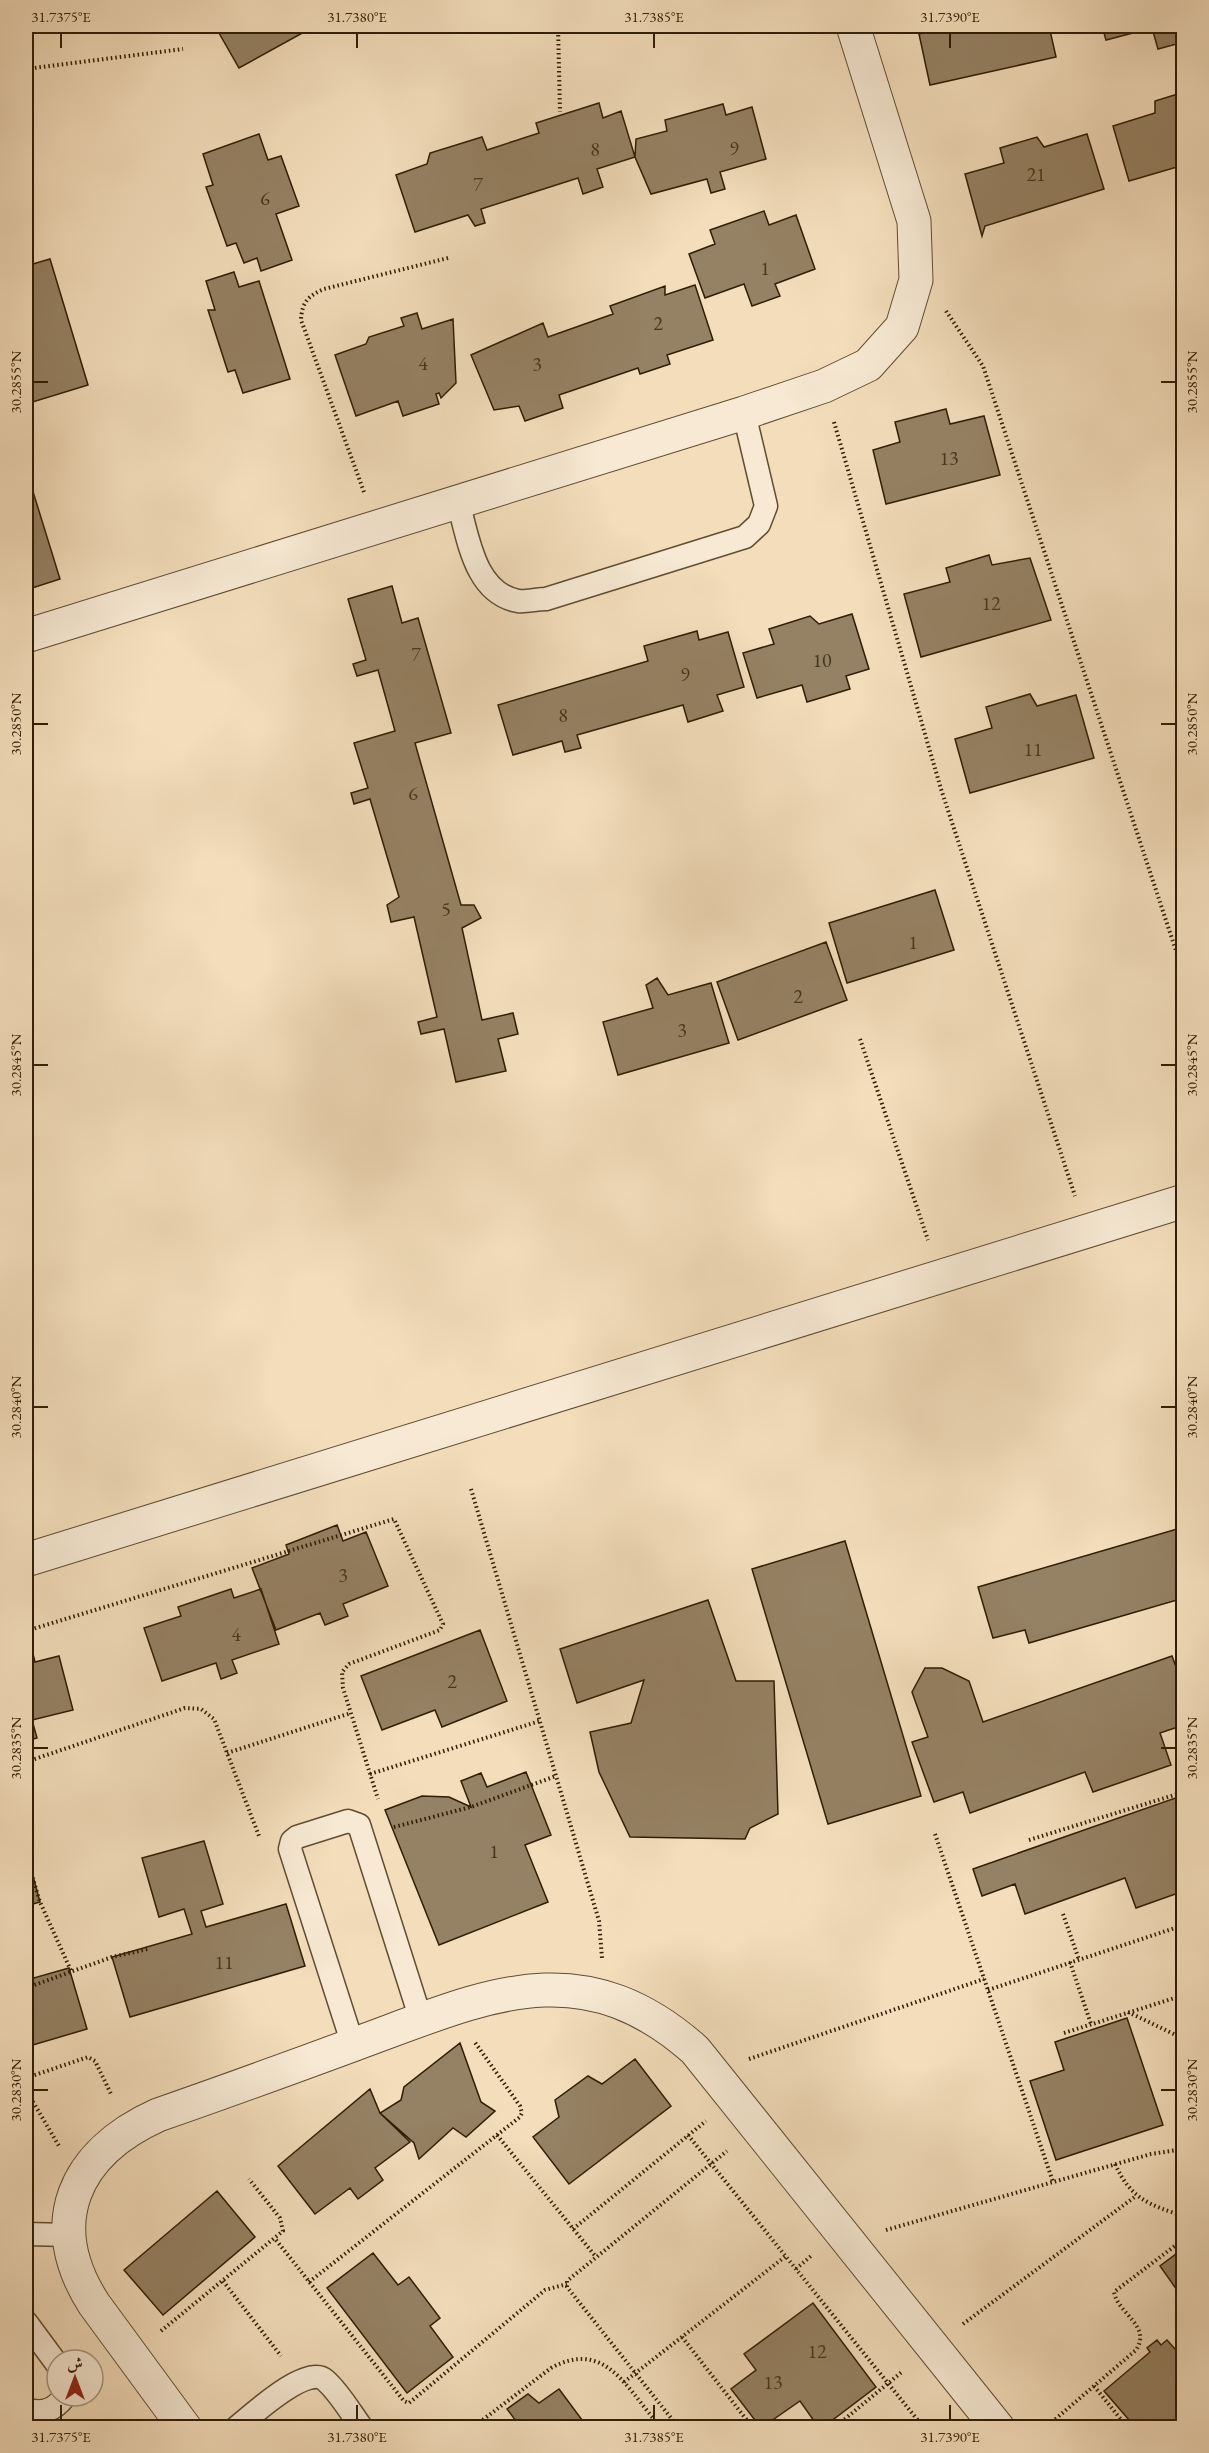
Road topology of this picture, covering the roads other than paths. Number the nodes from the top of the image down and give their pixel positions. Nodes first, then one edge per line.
1 (854, 26) edge
2 (744, 413) junction
3 (458, 502) junction
4 (26, 636) edge
5 (1184, 1201) edge
6 (26, 1560) edge
7 (421, 2020) junction
8 (353, 2045) junction
9 (26, 2234) edge
10 (69, 2235) junction
11 (26, 2322) edge
12 (45, 2348) edge
13 (53, 2408) edge
14 (26, 2409) edge
15 (185, 2427) edge
16 (236, 2427) edge
17 (362, 2427) edge
18 (998, 2427) edge

1 - 2 street
2 - 3 street
2 - 3 lane
3 - 4 street
5 - 6 street
7 - 8 street
7 - 8 lane
7 - 18 street
8 - 10 street
9 - 10 lane
10 - 15 street
11 - 12 lane
13 - 14 lane
16 - 17 lane

